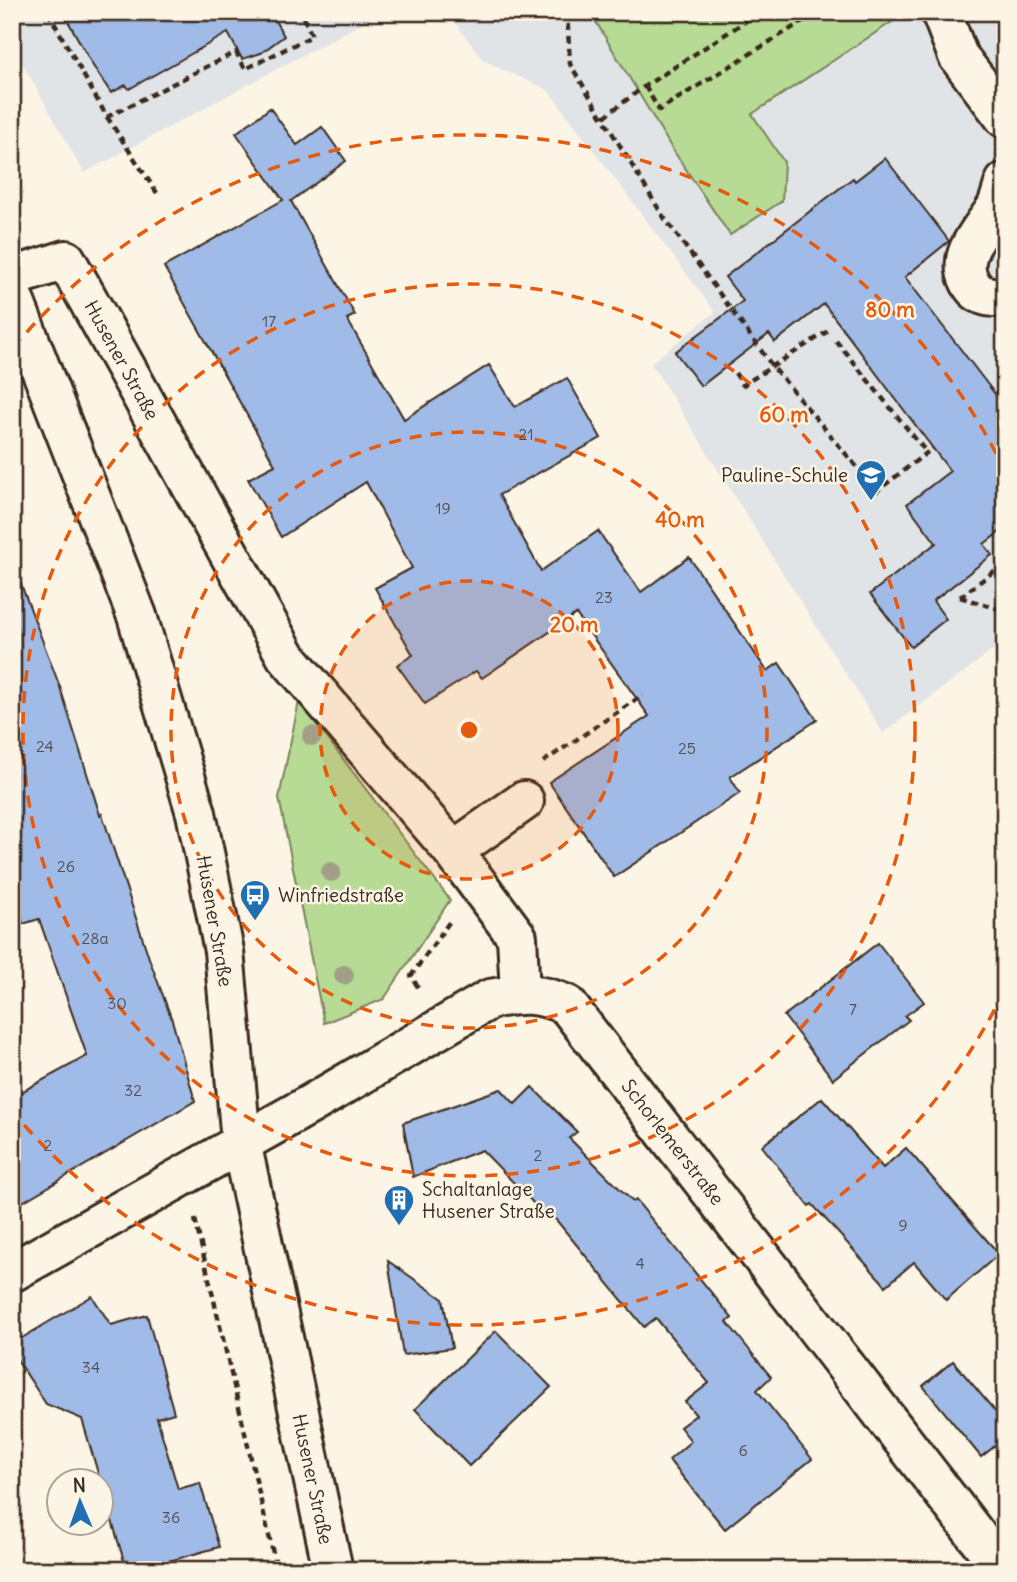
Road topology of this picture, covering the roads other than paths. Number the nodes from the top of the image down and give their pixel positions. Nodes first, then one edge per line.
1 (941, 12) edge
2 (1005, 118) edge
3 (1005, 182) edge
4 (12, 277) edge
5 (12, 295) edge
6 (1005, 297) edge
7 (524, 801) dead end
8 (453, 851) junction
9 (520, 993) junction
10 (242, 1142) junction
11 (12, 1272) edge
12 (333, 1570) edge
13 (1003, 1570) edge

1 - 2 street
3 - 6 street
4 - 8 street, Husener Straße
5 - 10 street, Husener Straße
7 - 8 street
8 - 9 street, Husener Straße
9 - 10 street, Schorlemerstraße
9 - 13 street, Schorlemerstraße
10 - 11 street
10 - 12 street, Husener Straße

